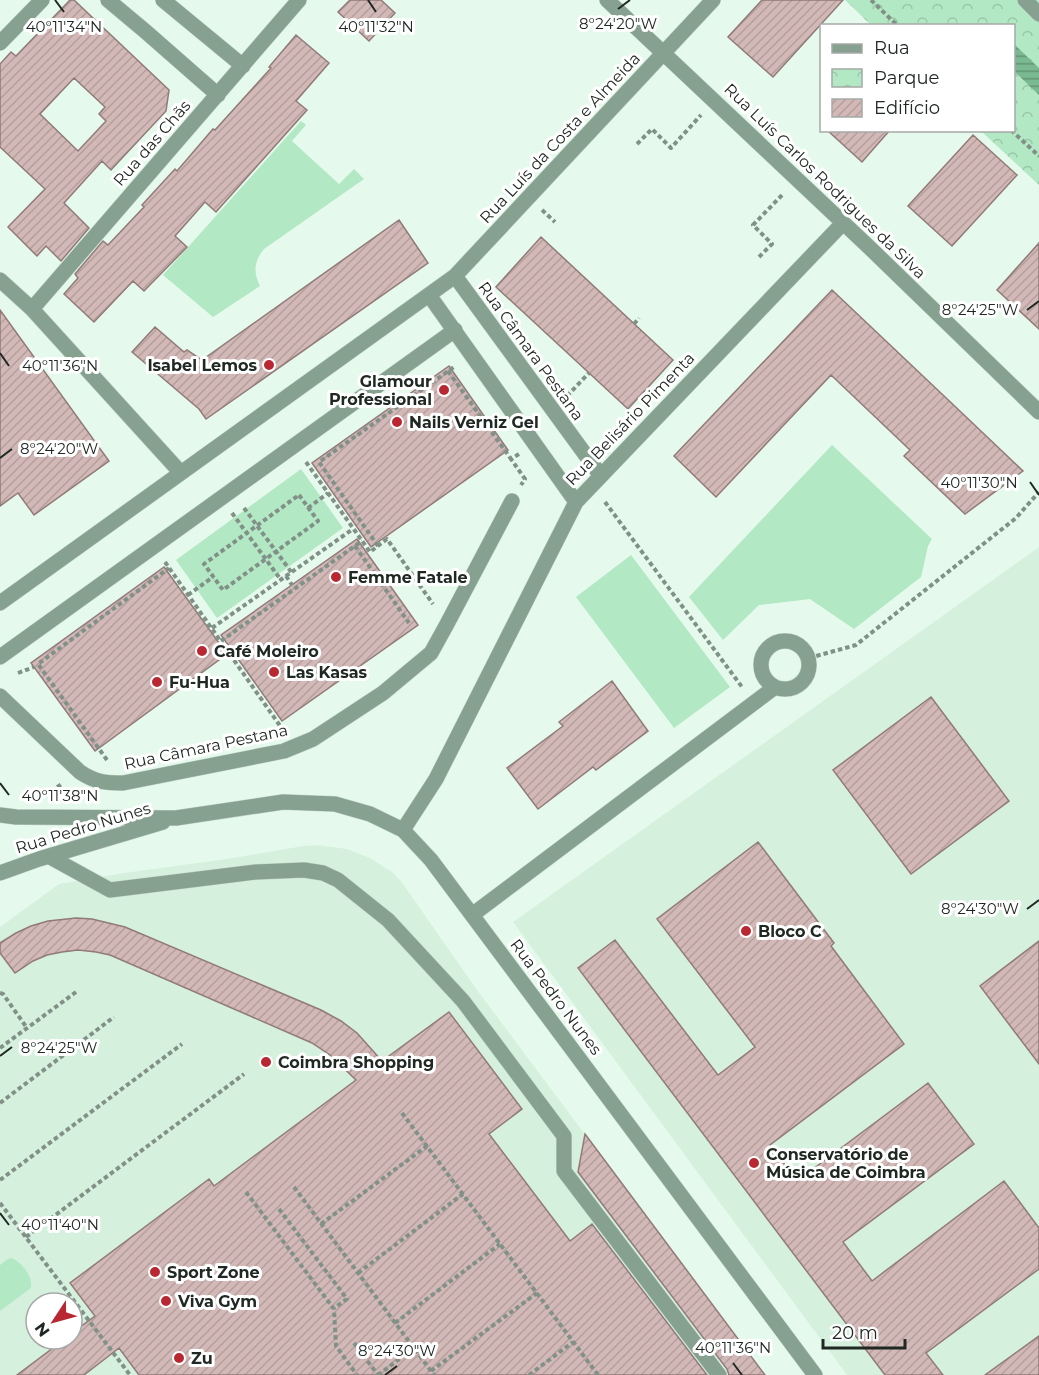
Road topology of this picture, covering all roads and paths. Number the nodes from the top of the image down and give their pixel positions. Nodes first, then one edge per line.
1 (42, 0) edge
2 (108, 0) edge
3 (163, 0) edge
4 (298, 0) edge
5 (607, 0) edge
6 (713, 0) edge
7 (871, 0) edge
8 (1025, 0) edge
9 (1039, 14) edge
10 (896, 24) edge
11 (0, 43) edge
12 (664, 53) junction
13 (243, 66) junction
14 (218, 95) junction
15 (714, 101) junction
16 (1013, 132) edge
17 (637, 144) dead end
18 (1039, 156) edge
19 (797, 179) junction
20 (843, 223) junction
21 (759, 257) dead end
22 (455, 276) junction
23 (0, 280) edge
24 (429, 295) junction
25 (32, 309) junction
26 (639, 318) dead end
27 (634, 324) dead end
28 (455, 330) junction
29 (589, 373) dead end
30 (553, 411) junction
31 (1039, 412) edge
32 (534, 442) junction
33 (295, 446) junction
34 (511, 459) junction
35 (319, 462) junction
36 (311, 469) junction
37 (181, 473) junction
38 (596, 481) junction
39 (1039, 492) edge
40 (328, 493) junction
41 (226, 494) junction
42 (512, 501) joint
43 (576, 502) junction
44 (308, 508) junction
45 (257, 526) junction
46 (353, 530) junction
47 (247, 533) junction
48 (362, 541) junction
49 (355, 546) junction
50 (378, 546) junction
51 (153, 547) junction
52 (276, 552) junction
53 (266, 559) junction
54 (169, 568) junction
55 (291, 573) junction
56 (286, 576) junction
57 (213, 577) junction
58 (281, 580) junction
59 (292, 585) dead end
60 (188, 595) junction
61 (0, 603) edge
62 (409, 622) dead end
63 (447, 624) junction
64 (212, 628) junction
65 (221, 641) junction
66 (0, 657) edge
67 (809, 658) junction
68 (34, 667) dead end
69 (16, 674) dead end
70 (775, 687) junction
71 (0, 696) edge
72 (754, 703) junction
73 (296, 747) junction
74 (98, 748) dead end
75 (0, 815) edge
76 (176, 818) junction
77 (403, 830) junction
78 (50, 857) junction
79 (0, 873) edge
80 (472, 915) junction
81 (76, 992) dead end
82 (0, 993) edge
83 (114, 1017) dead end
84 (27, 1028) junction
85 (182, 1044) dead end
86 (0, 1048) edge
87 (244, 1074) dead end
88 (0, 1103) edge
89 (402, 1113) dead end
90 (426, 1146) junction
91 (0, 1180) edge
92 (294, 1186) dead end
93 (246, 1192) dead end
94 (463, 1194) junction
95 (0, 1203) edge
96 (279, 1209) dead end
97 (321, 1224) junction
98 (26, 1237) junction
99 (500, 1244) junction
100 (358, 1273) junction
101 (537, 1293) junction
102 (334, 1308) junction
103 (395, 1323) junction
104 (573, 1342) junction
105 (354, 1343) dead end
106 (414, 1348) junction
107 (433, 1373) edge
108 (130, 1375) edge
109 (357, 1375) edge
110 (378, 1375) edge
111 (529, 1375) edge
112 (598, 1375) edge
113 (719, 1375) edge
114 (815, 1375) edge

1 - 11 street
2 - 14 street
3 - 13 street
4 - 13 street, Rua das Chãs
5 - 12 street, Rua Luís Carlos Rodrigues da Silva
6 - 12 street, Rua Luís da Costa e Almeida
7 - 10 path
8 - 9 street
12 - 15 street, Rua Luís Carlos Rodrigues da Silva
12 - 22 street, Rua Luís da Costa e Almeida
13 - 14 street, Rua das Chãs
14 - 25 street, Rua das Chãs
15 - 17 path
15 - 19 street, Rua Luís Carlos Rodrigues da Silva
16 - 18 path
19 - 20 street, Rua Luís Carlos Rodrigues da Silva
19 - 21 path
20 - 31 street, Rua Luís Carlos Rodrigues da Silva
20 - 38 street, Rua Belisário Pimenta
22 - 24 street, Rua Luís da Costa e Almeida
22 - 30 street, Rua Câmara Pestana
23 - 25 street
24 - 28 street
24 - 37 street
25 - 37 street
26 - 27 path
28 - 32 street
28 - 33 street
29 - 30 path
30 - 38 street, Rua Câmara Pestana
32 - 34 path
32 - 43 street
33 - 36 path
33 - 41 street
34 - 35 path
34 - 42 path
35 - 36 path
35 - 50 path
36 - 40 path
37 - 61 street
38 - 43 street, Rua Belisário Pimenta
38 - 72 path
39 - 67 path
40 - 44 path
40 - 46 path
41 - 45 path
41 - 47 path
41 - 51 street
42 - 63 street, Rua Câmara Pestana
43 - 77 street, Rua Belisário Pimenta
44 - 45 path
44 - 52 path
45 - 47 path
45 - 52 path
46 - 48 path
46 - 55 path
47 - 53 path
47 - 57 path
48 - 49 path
48 - 50 path
49 - 62 path
49 - 65 path
50 - 63 path
51 - 54 path
51 - 66 street
52 - 53 path
52 - 55 path
53 - 57 path
53 - 58 path
54 - 60 path
54 - 74 path
55 - 56 path
56 - 58 path
56 - 59 path
57 - 60 path
58 - 64 path
60 - 64 path
63 - 73 street, Rua Câmara Pestana
64 - 65 path
65 - 73 path
67 - 70 street
67 - 70 street
68 - 69 path
70 - 72 street
71 - 73 street, Rua Câmara Pestana
72 - 80 street
75 - 76 street, Rua Pedro Nunes
76 - 77 street, Rua Pedro Nunes
76 - 78 street, Rua Pedro Nunes
77 - 80 street, Rua Pedro Nunes
78 - 79 street, Rua Pedro Nunes
78 - 113 street
80 - 114 street, Rua Pedro Nunes
81 - 84 path
82 - 84 path
83 - 88 path
84 - 86 path
85 - 91 path
87 - 98 path
89 - 90 path
90 - 94 path
90 - 97 path
92 - 97 path
93 - 102 path
94 - 99 path
94 - 100 path
95 - 98 path
96 - 102 path
97 - 100 path
98 - 108 path
99 - 101 path
99 - 103 path
100 - 103 path
101 - 104 path
101 - 107 path
102 - 109 path
103 - 106 path
104 - 111 path
104 - 112 path
105 - 110 path
106 - 107 path
106 - 110 path

